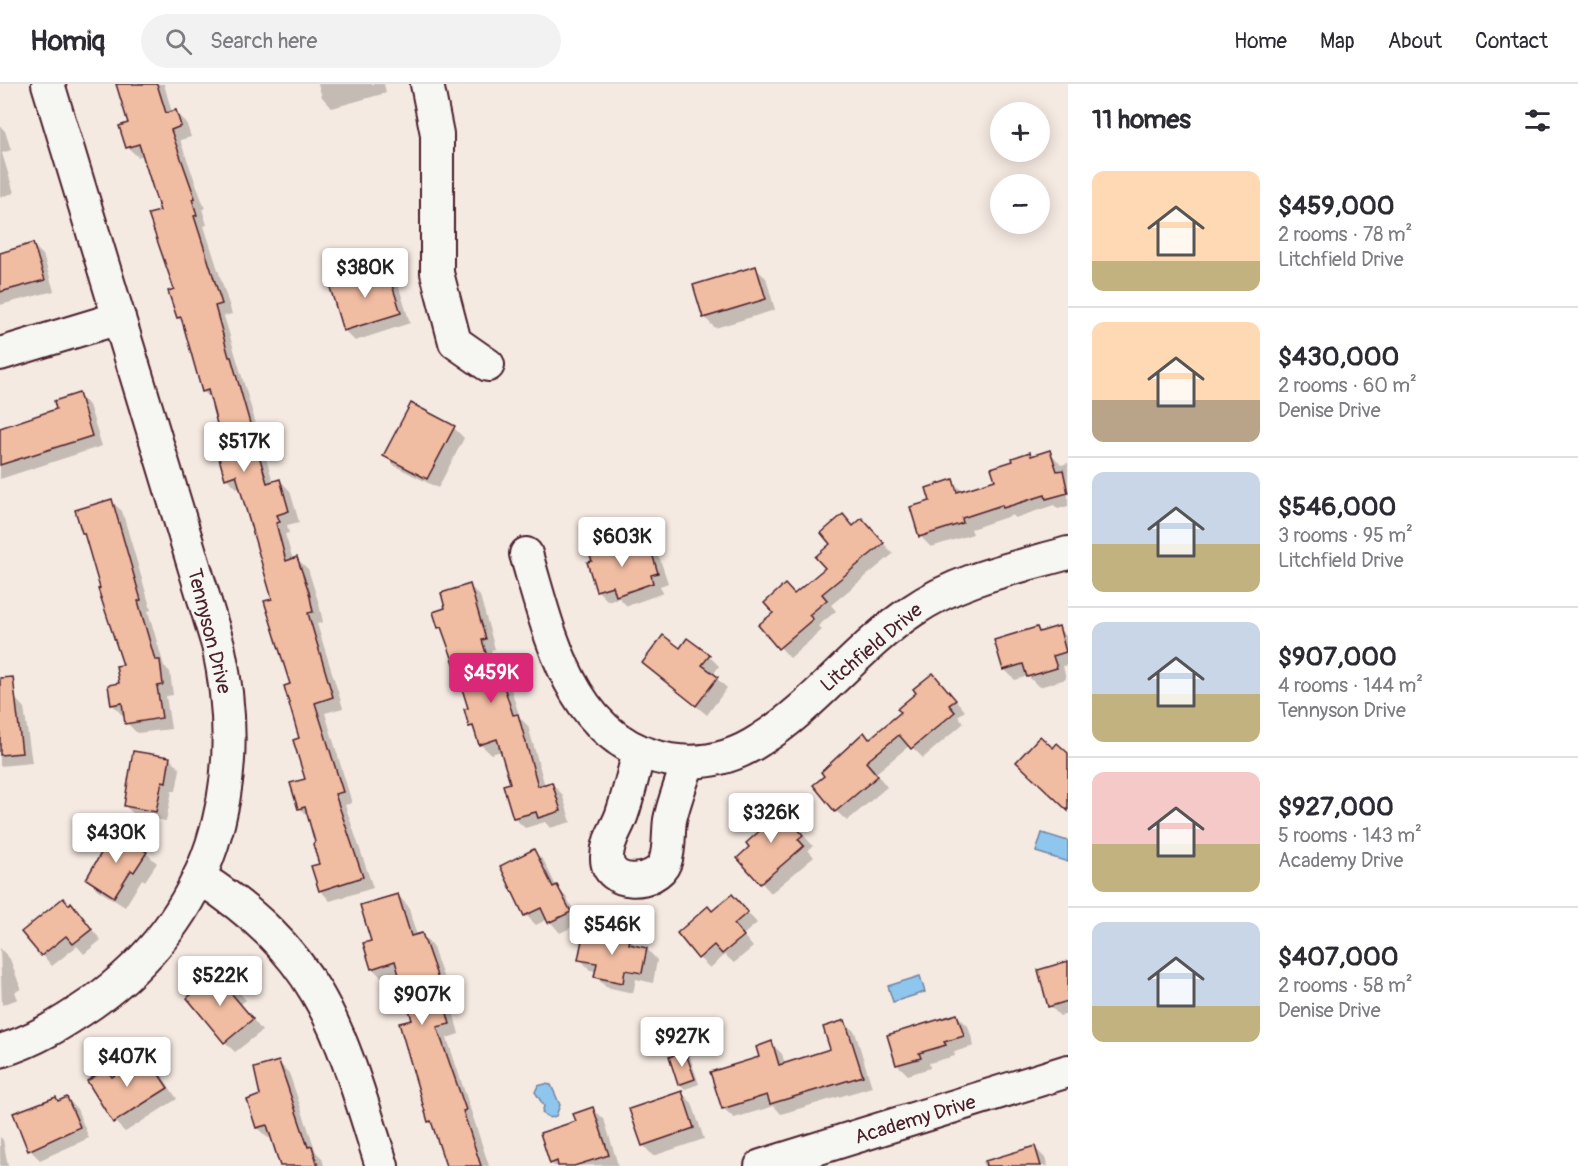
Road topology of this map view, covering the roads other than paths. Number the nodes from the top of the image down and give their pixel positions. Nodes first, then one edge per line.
1 (48, 84) edge
2 (426, 84) edge
3 (119, 318) junction
4 (0, 354) edge
5 (488, 365) dead end
6 (1068, 553) edge
7 (526, 554) dead end
8 (639, 751) junction
9 (688, 763) junction
10 (199, 877) junction
11 (0, 1051) edge
12 (1068, 1071) edge
13 (382, 1166) edge
14 (761, 1166) edge

1 - 3 street, Tennyson Drive
2 - 5 street
3 - 4 street
3 - 10 street, Tennyson Drive
6 - 9 street, Litchfield Drive
7 - 8 street, Litchfield Drive
8 - 9 street, Litchfield Drive
8 - 9 street
10 - 11 street, Tennyson Drive
10 - 13 street
12 - 14 street, Academy Drive

